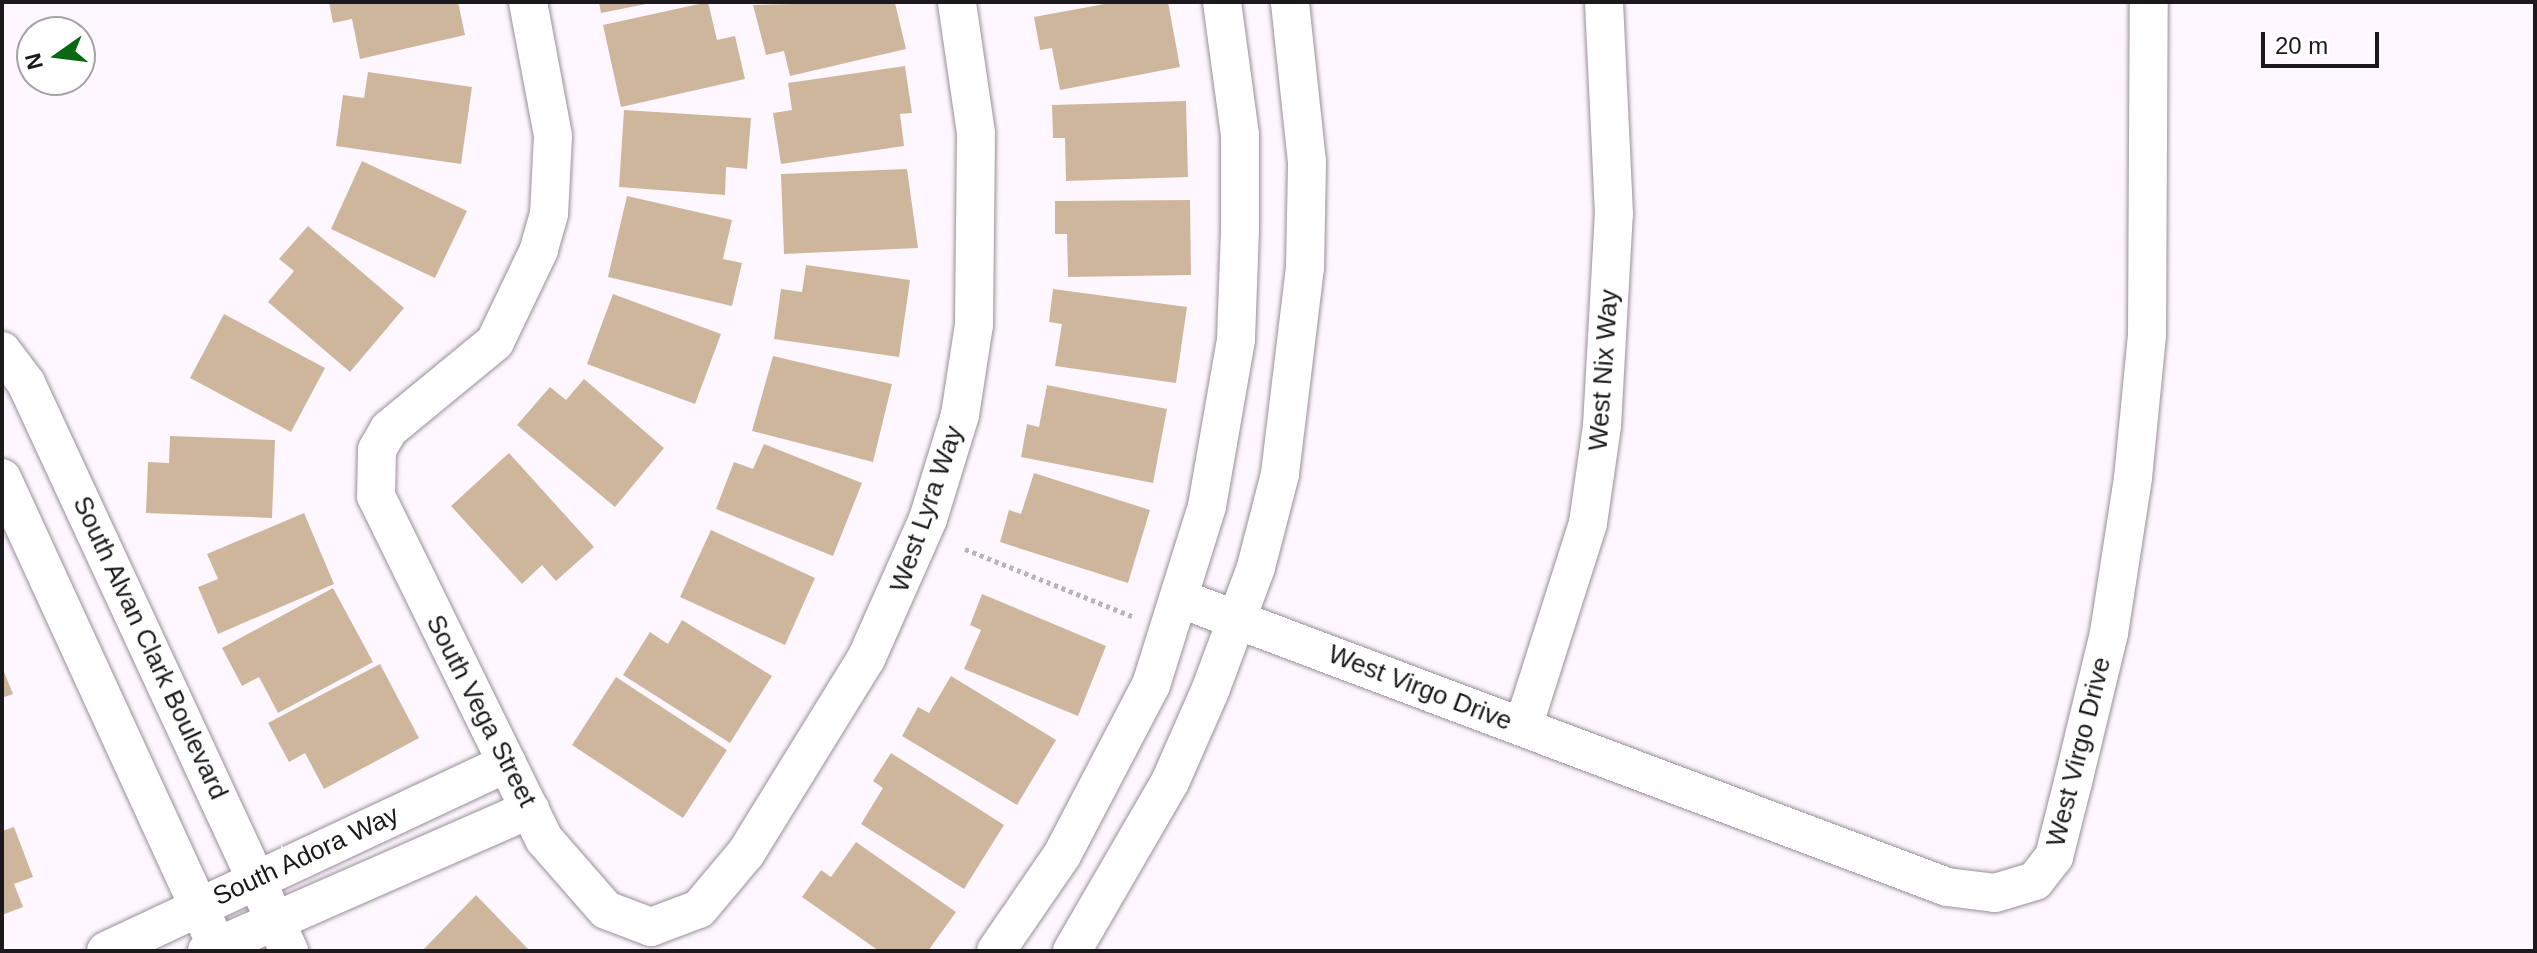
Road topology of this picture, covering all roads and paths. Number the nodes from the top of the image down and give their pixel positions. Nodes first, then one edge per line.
1 (528, 2) edge
2 (957, 2) edge
3 (1222, 2) edge
4 (1290, 2) edge
5 (1604, 2) edge
6 (2149, 2) edge
7 (2, 351) edge
8 (2, 478) edge
9 (965, 549) dead end
10 (1184, 600) junction
11 (1236, 618) junction
12 (1138, 619) dead end
13 (1523, 727) junction
14 (507, 763) junction
15 (530, 809) junction
16 (258, 879) junction
17 (198, 907) junction
18 (651, 927) joint
19 (281, 935) edge
20 (214, 949) edge
21 (106, 951) edge
22 (996, 951) edge
23 (1072, 951) edge

1 - 14 street, South Vega Street
2 - 18 street, West Lyra Way
3 - 10 street
4 - 11 street
5 - 13 street, West Nix Way
6 - 13 street, West Virgo Drive
7 - 16 street, South Alvan Clark Boulevard
8 - 17 street
9 - 12 path
10 - 11 street, West Virgo Drive
10 - 22 street
11 - 13 street, West Virgo Drive
11 - 23 street
14 - 15 street, South Vega Street
14 - 16 street, South Adora Way
15 - 18 street, South Vega Street
15 - 19 street, South Adora Way
16 - 17 street, South Adora Way
16 - 19 street, South Alvan Clark Boulevard
17 - 20 street
17 - 21 street, South Adora Way
19 - 20 street, South Adora Way

